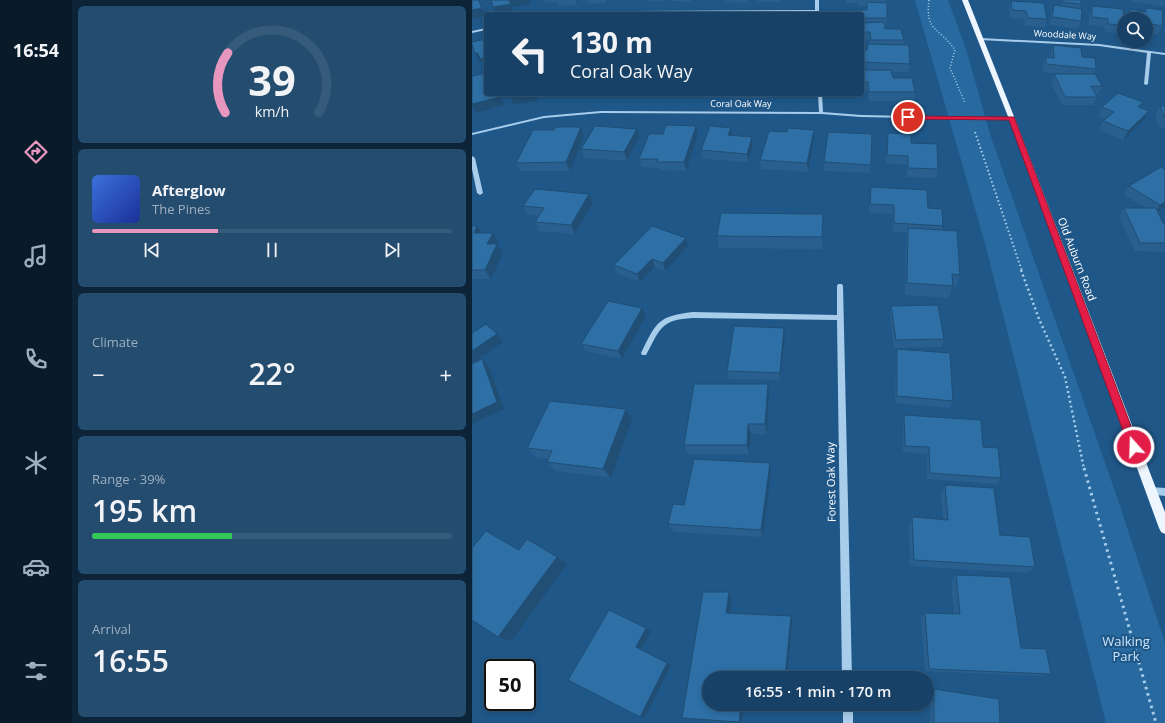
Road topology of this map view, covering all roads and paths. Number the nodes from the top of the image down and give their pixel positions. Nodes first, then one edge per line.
1 (817, 0) edge
2 (929, 0) edge
3 (965, 0) edge
4 (817, 12) edge
5 (484, 29) edge
6 (472, 32) edge
7 (981, 40) junction
8 (1149, 51) junction
9 (1165, 54) edge
10 (1146, 84) dead end
11 (820, 96) edge
12 (821, 113) junction
13 (970, 118) junction
14 (1012, 118) junction
15 (472, 134) edge
16 (472, 158) edge
17 (480, 193) dead end
18 (840, 286) dead end
19 (840, 318) junction
20 (644, 353) dead end
21 (1151, 491) junction
22 (1165, 492) edge
23 (1165, 528) edge
24 (847, 671) edge
25 (848, 711) edge
26 (848, 723) edge
27 (1156, 723) edge

1 - 4 street
2 - 13 path
3 - 7 main road, Old Auburn Road
5 - 6 street
7 - 8 street, Wooddale Way
7 - 14 main road, Old Auburn Road
8 - 9 street, Wooddale Way
8 - 10 street
11 - 12 street
12 - 13 street, Coral Oak Way
12 - 15 street, Coral Oak Way
13 - 14 street, Coral Oak Way
13 - 27 path
14 - 21 main road, Old Auburn Road
16 - 17 street
18 - 19 street, Forest Oak Way
19 - 20 street
19 - 24 street, Forest Oak Way
21 - 22 street
21 - 23 main road, Old Auburn Road
25 - 26 street

